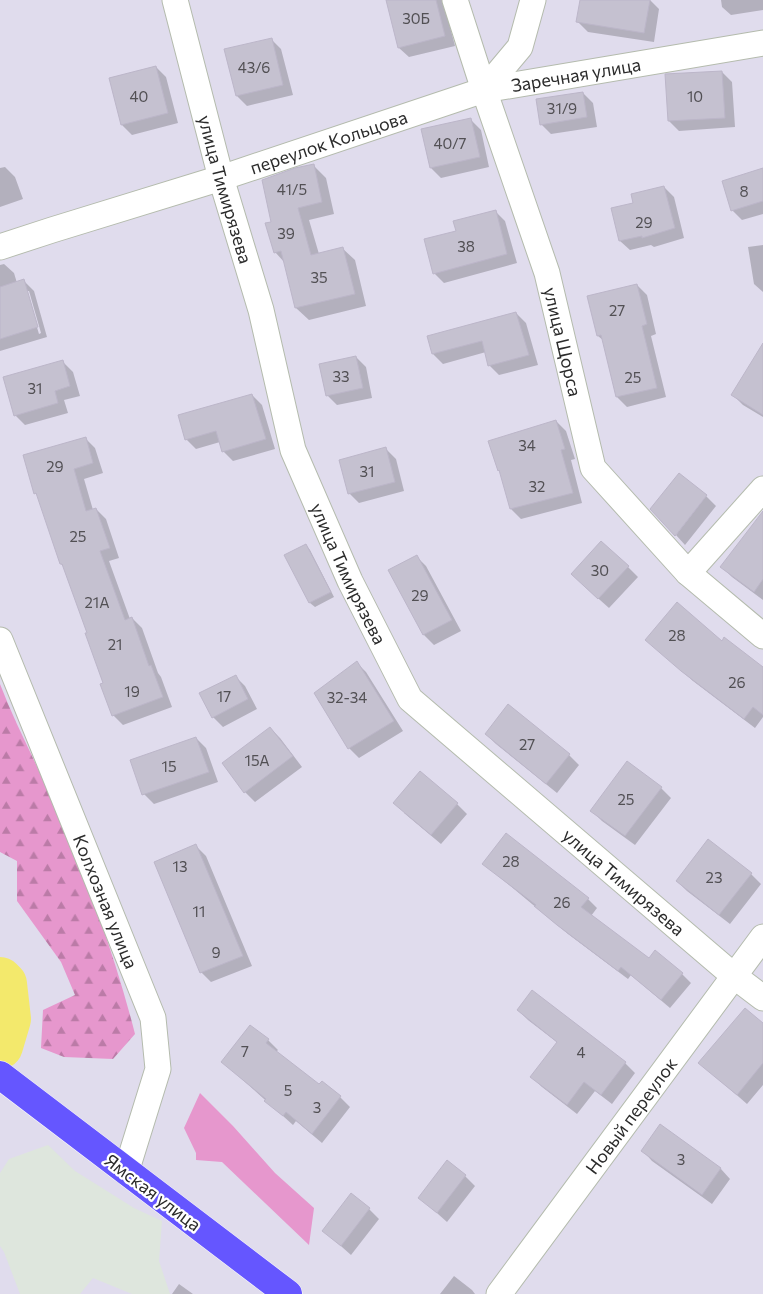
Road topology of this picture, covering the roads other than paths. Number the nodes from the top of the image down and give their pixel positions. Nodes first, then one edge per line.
1 (175, 0) edge
2 (454, 0) edge
3 (534, 0) edge
4 (763, 43) edge
5 (484, 90) junction
6 (221, 178) junction
7 (0, 248) edge
8 (763, 490) edge
9 (688, 573) junction
10 (763, 636) edge
11 (0, 640) edge
12 (763, 937) edge
13 (734, 976) junction
14 (763, 998) edge
15 (10, 1082) edge
16 (126, 1172) junction
17 (288, 1294) edge
18 (499, 1294) edge

1 - 6 street, улица Тимирязева
2 - 5 street
3 - 5 street
4 - 5 street, Заречная улица
5 - 6 street, переулок Кольцова
5 - 9 street, улица Щорса
6 - 7 street, переулок Кольцова
6 - 13 street, улица Тимирязева
8 - 9 street
9 - 10 street, улица Щорса
11 - 16 street, Колхозная улица
12 - 13 street, Новый переулок
13 - 14 street, улица Тимирязева
13 - 18 street, Новый переулок
15 - 16 highway, Ямская улица
16 - 17 highway, Ямская улица

